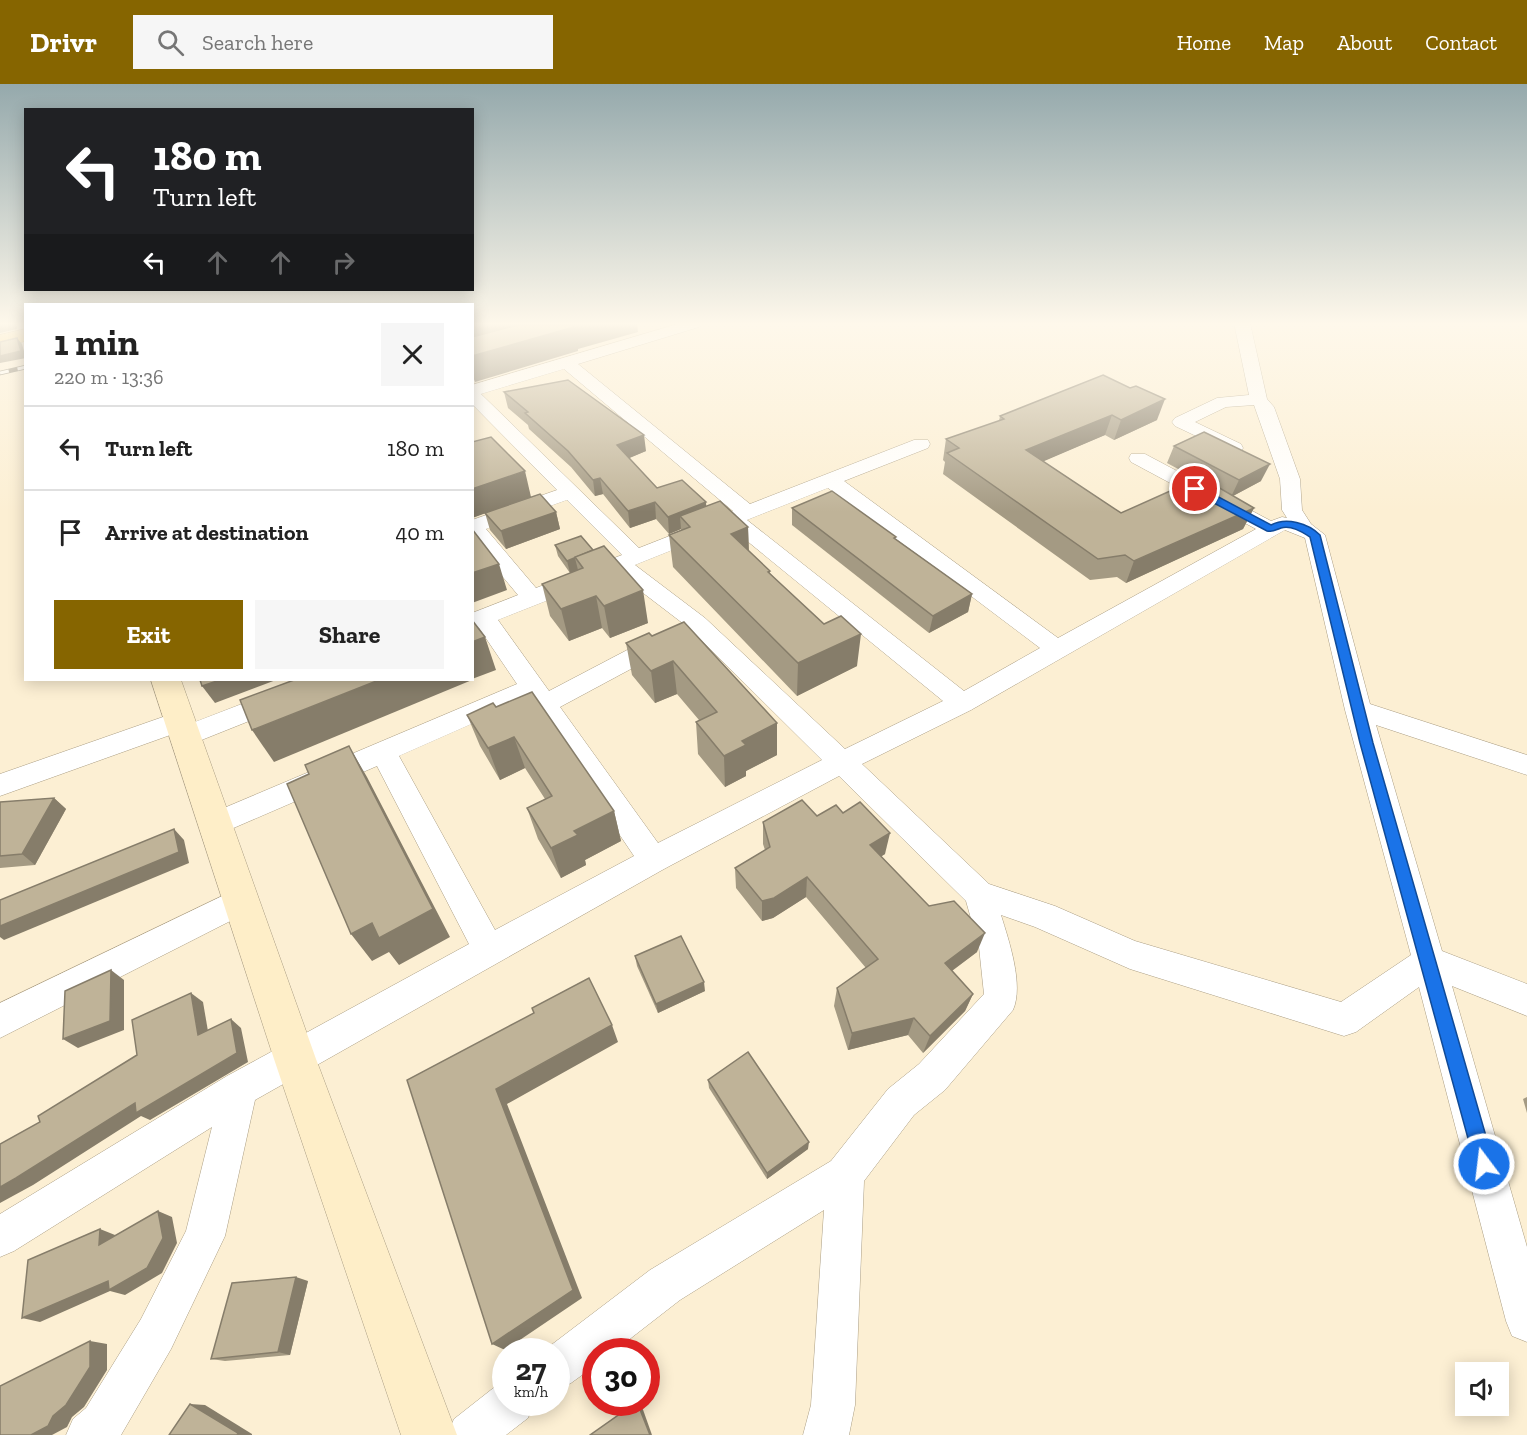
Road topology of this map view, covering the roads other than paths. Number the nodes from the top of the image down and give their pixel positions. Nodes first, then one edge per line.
1 (494, 386) edge
2 (593, 386) edge
3 (1256, 386) edge
4 (474, 392) edge
5 (474, 395) edge
6 (1259, 400) junction
7 (521, 443) junction
8 (921, 444) dead end
9 (502, 450) edge
10 (1249, 456) edge
11 (1138, 458) dead end
12 (1269, 465) edge
13 (1288, 475) junction
14 (830, 480) junction
15 (570, 492) junction
16 (740, 516) junction
17 (474, 526) edge
18 (474, 527) edge
19 (1304, 528) junction
20 (1270, 529) junction
21 (628, 561) junction
22 (532, 598) junction
23 (478, 620) edge
24 (697, 623) junction
25 (1058, 650) junction
26 (166, 681) edge
27 (321, 681) edge
28 (539, 695) junction
29 (962, 703) junction
30 (1358, 710) junction
31 (182, 729) junction
32 (383, 752) junction
33 (842, 762) junction
34 (1527, 765) edge
35 (0, 785) edge
36 (215, 824) junction
37 (654, 860) junction
38 (979, 894) junction
39 (241, 900) junction
40 (489, 950) junction
41 (1429, 961) junction
42 (1527, 1000) edge
43 (0, 1021) edge
44 (295, 1059) junction
45 (240, 1089) junction
46 (845, 1175) junction
47 (0, 1237) edge
48 (1527, 1321) edge
49 (570, 1357) edge
50 (494, 1416) edge
51 (89, 1435) edge
52 (429, 1435) edge
53 (470, 1435) edge
54 (826, 1435) edge

1 - 4 street
2 - 16 street
3 - 6 street
5 - 7 street
6 - 10 street
6 - 13 street
7 - 9 street
7 - 15 street
8 - 14 street
11 - 20 street
12 - 13 street
13 - 19 street
14 - 16 street
14 - 25 street
15 - 17 street
15 - 21 street
16 - 21 street
16 - 29 street
18 - 22 street
19 - 20 street
19 - 30 street
20 - 25 street
21 - 22 street
21 - 24 street
22 - 23 street
23 - 28 street
24 - 28 street
24 - 33 street
25 - 29 street
26 - 31 main road
27 - 31 street
28 - 32 street
28 - 37 street
29 - 33 street
30 - 34 street
30 - 41 street
31 - 35 street
31 - 36 main road
32 - 36 street
32 - 40 street
33 - 37 street
33 - 38 street
36 - 39 main road
37 - 40 street
38 - 41 street
38 - 46 street
39 - 43 street
39 - 44 main road
40 - 44 street
41 - 42 street
41 - 48 street
44 - 45 street
44 - 52 main road
45 - 47 street
45 - 51 street
46 - 49 street
46 - 54 street
50 - 53 street

